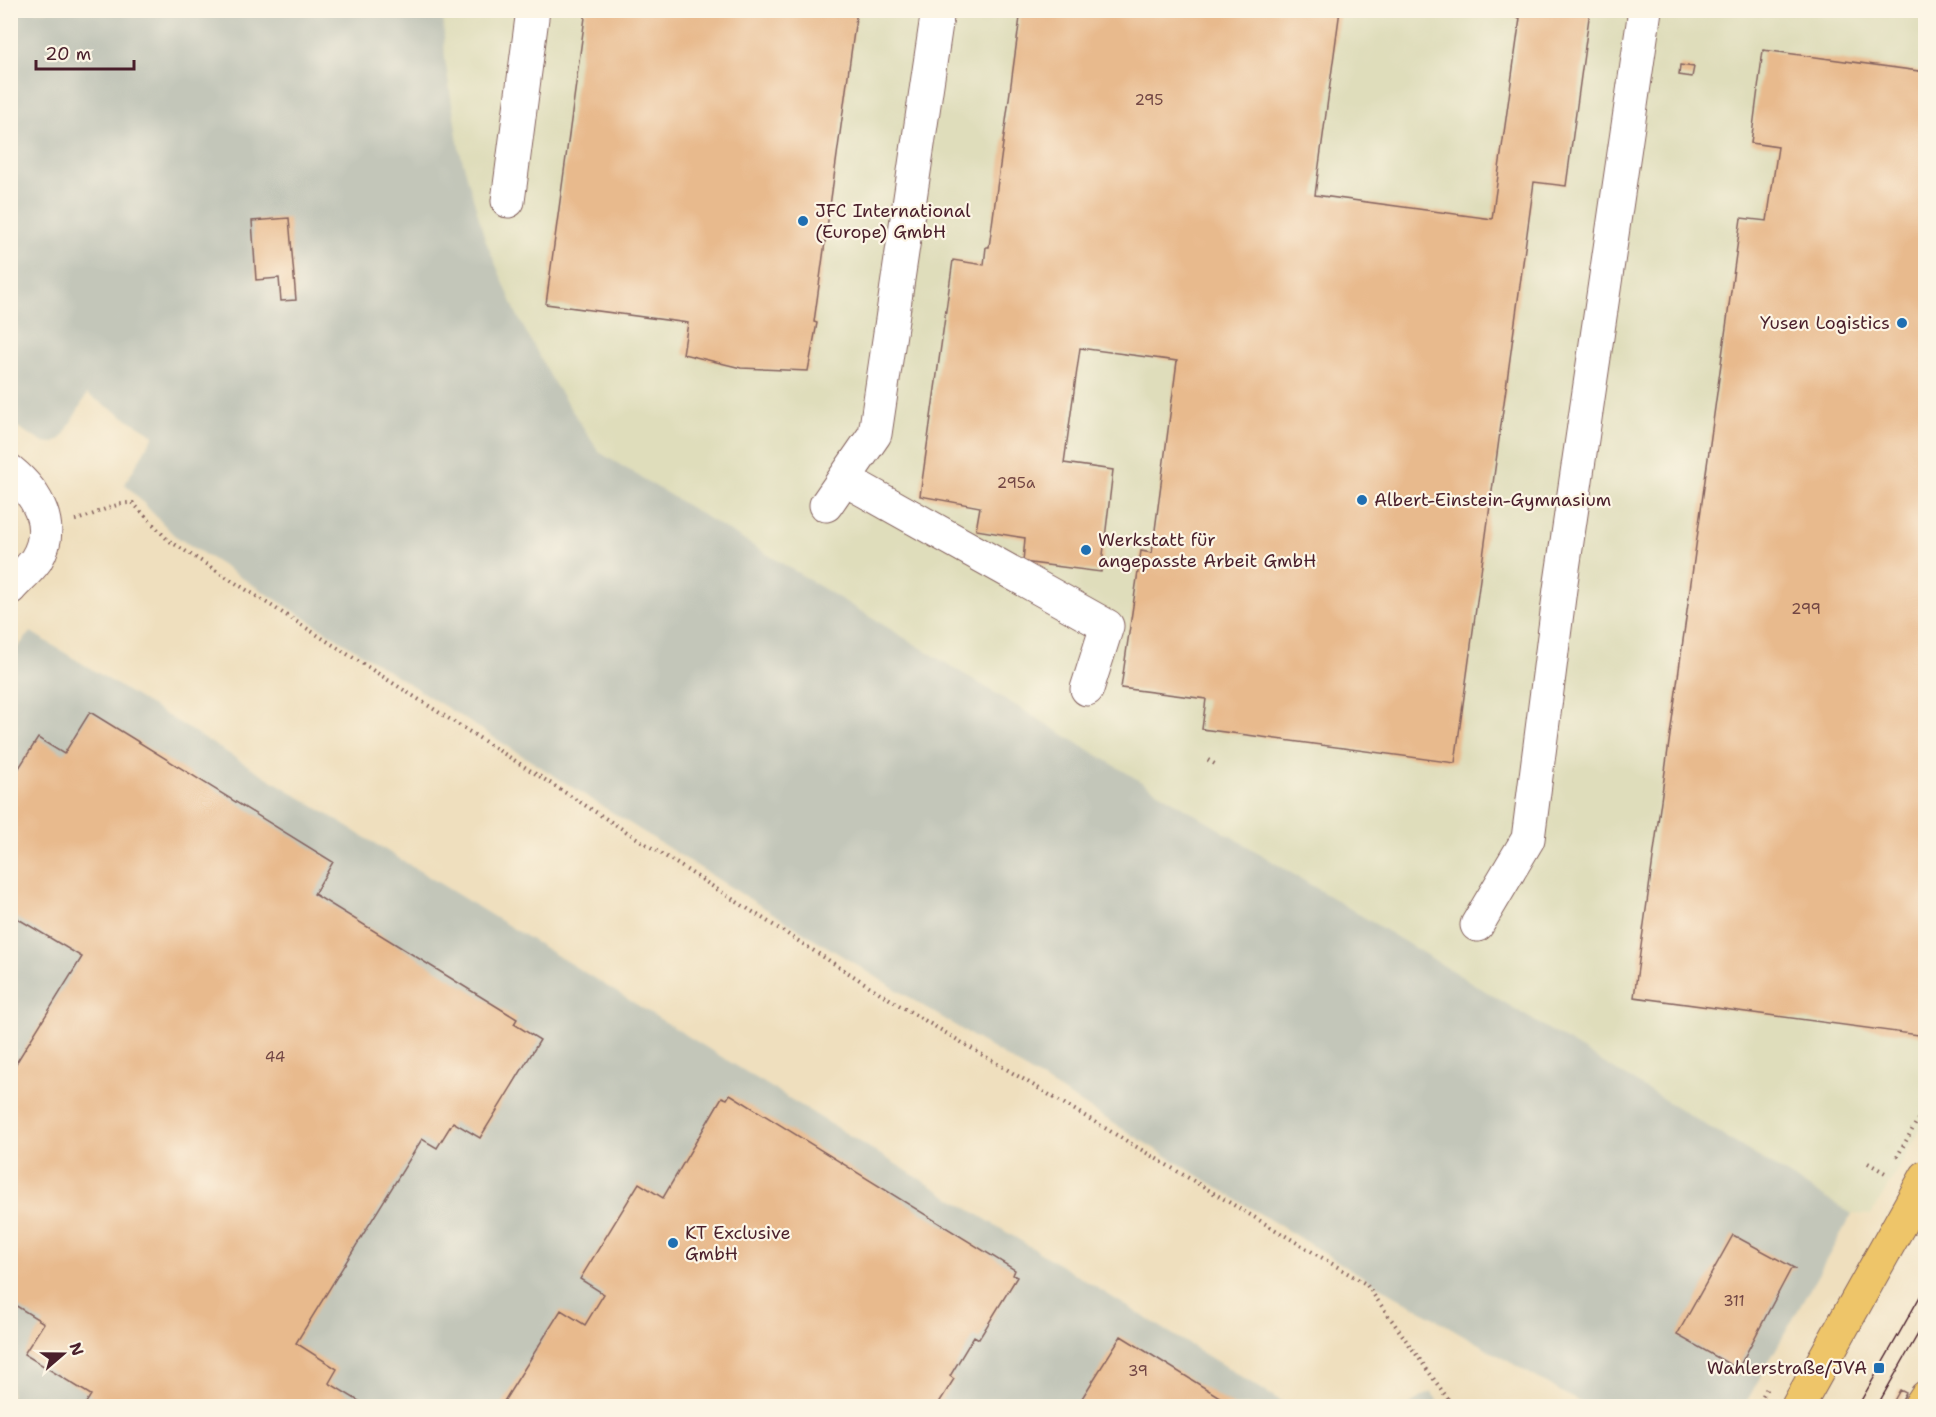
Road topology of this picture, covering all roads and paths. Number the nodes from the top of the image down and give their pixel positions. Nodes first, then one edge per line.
1 (533, 10) edge
2 (938, 10) edge
3 (1645, 10) edge
4 (508, 201) dead end
5 (10, 471) edge
6 (45, 524) junction
7 (10, 588) edge
8 (1087, 689) dead end
9 (1208, 760) dead end
10 (1218, 766) dead end
11 (1477, 925) dead end
12 (1868, 1162) dead end
13 (1887, 1174) dead end
14 (1926, 1177) edge
15 (1926, 1397) edge
16 (1453, 1407) edge
17 (1798, 1407) edge
18 (1920, 1407) edge

1 - 4 street
2 - 8 street
3 - 11 street
5 - 6 street
6 - 7 street
6 - 16 path
9 - 10 path
12 - 13 path
14 - 17 main road
15 - 18 main road

